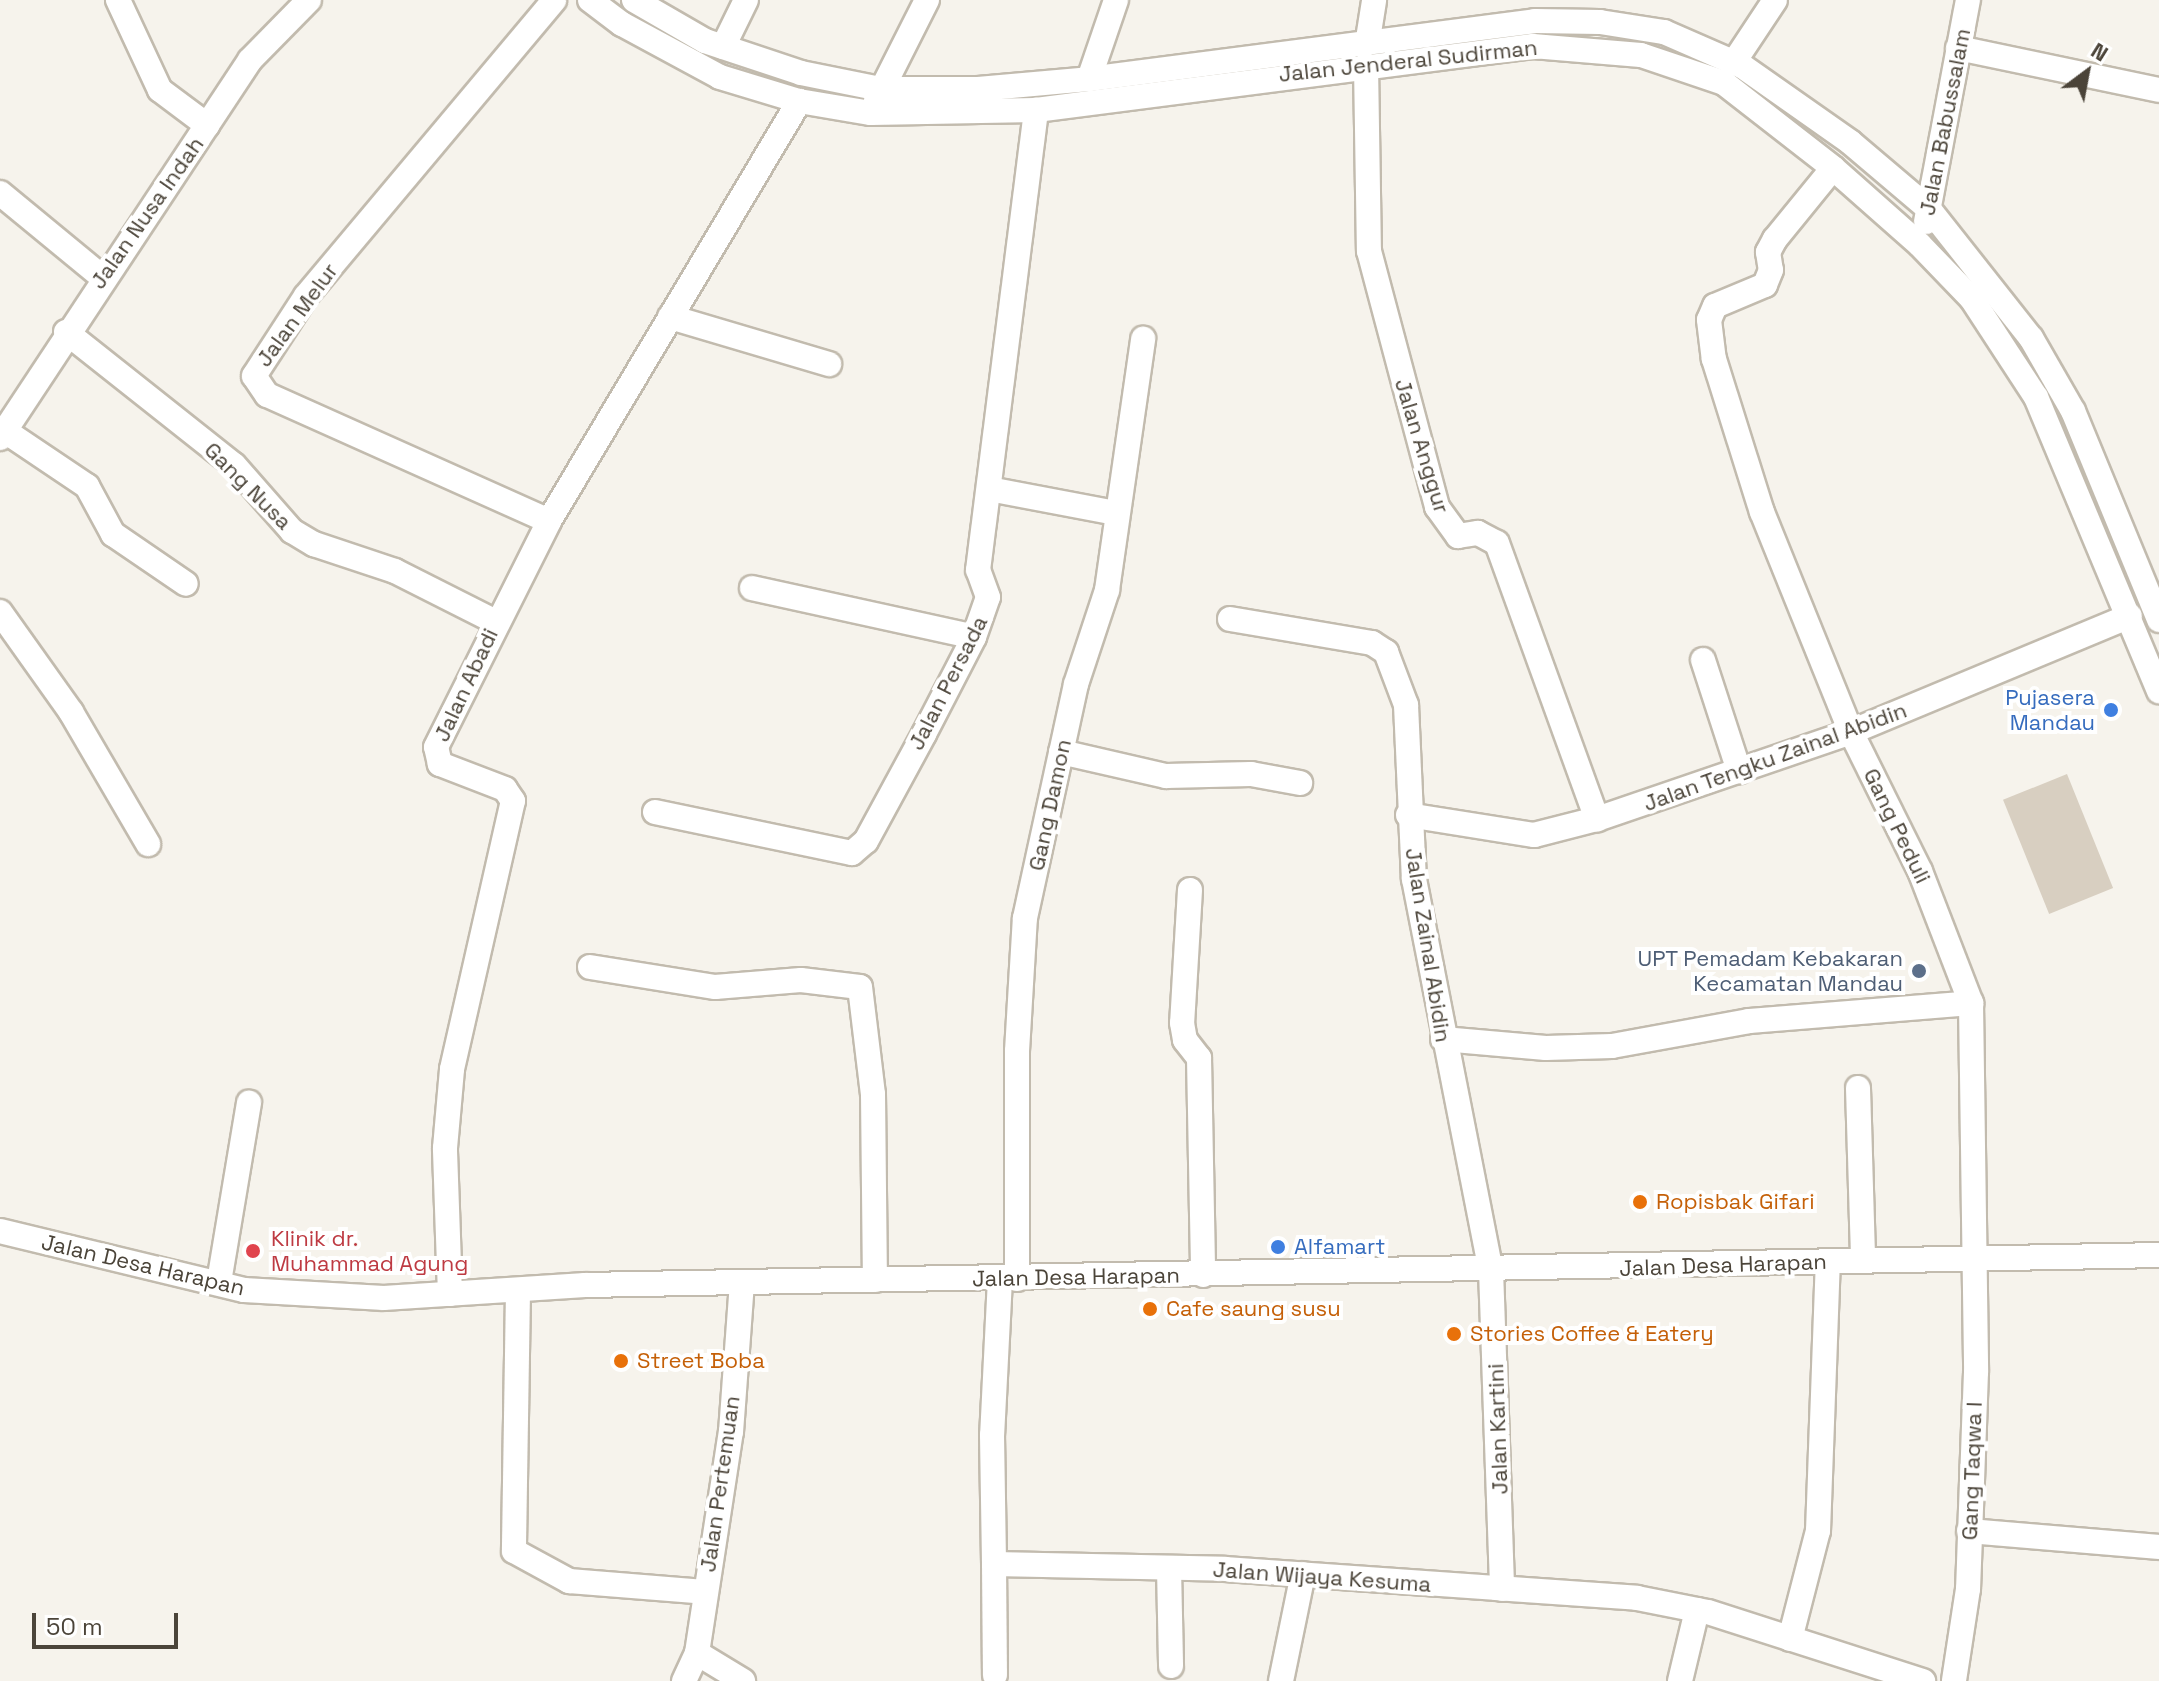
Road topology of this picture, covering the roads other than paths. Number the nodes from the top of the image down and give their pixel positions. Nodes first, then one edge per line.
1 (118, 0) edge
2 (309, 0) edge
3 (554, 0) edge
4 (590, 0) edge
5 (634, 0) edge
6 (746, 0) edge
7 (927, 0) edge
8 (1116, 0) edge
9 (1374, 0) edge
10 (1775, 0) edge
11 (1968, 0) edge
12 (1368, 39) junction
13 (723, 47) junction
14 (1958, 48) junction
15 (1734, 62) junction
16 (1366, 65) junction
17 (1089, 79) junction
18 (880, 89) junction
19 (2159, 90) edge
20 (799, 101) junction
21 (1036, 110) junction
22 (871, 113) junction
23 (207, 125) junction
24 (1833, 168) junction
25 (0, 193) edge
26 (1929, 209) junction
27 (1920, 245) junction
28 (102, 277) junction
29 (670, 317) junction
30 (66, 332) junction
31 (1143, 339) dead end
32 (829, 364) dead end
33 (2, 434) edge
34 (989, 489) junction
35 (1116, 513) junction
36 (549, 521) junction
37 (186, 584) dead end
38 (752, 588) dead end
39 (0, 612) edge
40 (2130, 616) junction
41 (1230, 619) dead end
42 (2159, 620) edge
43 (496, 622) junction
44 (974, 637) junction
45 (1703, 660) dead end
46 (2159, 691) edge
47 (1851, 732) junction
48 (1061, 752) junction
49 (1739, 771) junction
50 (1300, 783) dead end
51 (655, 812) dead end
52 (1408, 815) junction
53 (1597, 819) junction
54 (148, 844) dead end
55 (1190, 890) dead end
56 (590, 967) dead end
57 (1971, 1003) junction
58 (1443, 1039) junction
59 (1858, 1088) dead end
60 (249, 1102) dead end
61 (0, 1231) edge
62 (2159, 1255) edge
63 (1972, 1259) junction
64 (1863, 1261) junction
65 (1828, 1262) junction
66 (1491, 1270) junction
67 (1203, 1275) junction
68 (1008, 1279) junction
69 (875, 1280) junction
70 (219, 1282) junction
71 (742, 1283) junction
72 (518, 1291) junction
73 (450, 1294) junction
74 (1969, 1531) junction
75 (2159, 1547) edge
76 (994, 1564) junction
77 (1169, 1568) junction
78 (1303, 1574) junction
79 (1502, 1589) junction
80 (705, 1592) junction
81 (1697, 1610) junction
82 (1790, 1639) junction
83 (697, 1653) junction
84 (1171, 1666) dead end
85 (995, 1675) dead end
86 (684, 1681) edge
87 (743, 1681) edge
88 (1281, 1681) edge
89 (1680, 1681) edge
90 (1923, 1681) edge
91 (1954, 1681) edge

1 - 23 street
2 - 23 street, Jalan Nusa Indah
3 - 36 street, Jalan Melur
4 - 20 street, Jalan Jenderal Sudirman
5 - 13 street, Jalan Jenderal Sudirman
6 - 13 street
7 - 18 street
8 - 17 street
9 - 12 street
10 - 15 street
11 - 14 street, Jalan Babussalam
12 - 15 street, Jalan Jenderal Sudirman
12 - 17 street, Jalan Jenderal Sudirman
13 - 18 street, Jalan Jenderal Sudirman
14 - 19 street
14 - 26 street, Jalan Babussalam
15 - 26 street, Jalan Jenderal Sudirman
16 - 21 street, Jalan Jenderal Sudirman
16 - 24 street, Jalan Jenderal Sudirman
16 - 53 street, Jalan Anggur
17 - 18 street, Jalan Jenderal Sudirman
18 - 22 street
20 - 22 street, Jalan Jenderal Sudirman
20 - 29 street, Jalan Abadi
21 - 22 street, Jalan Jenderal Sudirman
21 - 34 street, Jalan Persada
23 - 28 street, Jalan Nusa Indah
24 - 27 street, Jalan Jenderal Sudirman
24 - 47 street, Gang Peduli
25 - 28 street
26 - 27 street, Jalan Babussalam
26 - 42 street, Jalan Jenderal Sudirman
27 - 40 street, Jalan Jenderal Sudirman
28 - 30 street, Jalan Nusa Indah
29 - 32 street
29 - 36 street, Jalan Abadi
30 - 33 street, Jalan Nusa Indah
30 - 43 street, Gang Nusa
31 - 35 street, Gang Damon
33 - 37 street
34 - 35 street
34 - 44 street, Jalan Persada
35 - 48 street, Gang Damon
36 - 43 street, Jalan Abadi
38 - 44 street
39 - 54 street
40 - 46 street, Jalan Jenderal Sudirman
40 - 47 street, Jalan Tengku Zainal Abidin
41 - 52 street, Jalan Zainal Abidin
43 - 73 street, Jalan Abadi
44 - 51 street, Jalan Persada
45 - 49 street
47 - 49 street, Jalan Tengku Zainal Abidin
47 - 57 street, Gang Peduli
48 - 50 street
48 - 68 street, Gang Damon
49 - 53 street, Jalan Tengku Zainal Abidin
52 - 53 street, Jalan Tengku Zainal Abidin
52 - 58 street, Jalan Zainal Abidin
55 - 67 street
56 - 69 street
57 - 58 street
57 - 63 street, Gang Peduli
58 - 66 street, Jalan Zainal Abidin
59 - 64 street
60 - 70 street
61 - 70 street, Jalan Desa Harapan
62 - 63 street, Jalan Desa Harapan
63 - 64 street, Jalan Desa Harapan
63 - 74 street, Gang Taqwa I
64 - 65 street, Jalan Desa Harapan
65 - 66 street, Jalan Desa Harapan
65 - 82 street
66 - 67 street, Jalan Desa Harapan
66 - 79 street, Jalan Kartini
67 - 68 street, Jalan Desa Harapan
68 - 69 street, Jalan Desa Harapan
68 - 76 street
69 - 71 street, Jalan Desa Harapan
70 - 73 street, Jalan Desa Harapan
71 - 72 street, Jalan Desa Harapan
71 - 80 street, Jalan Pertemuan
72 - 73 street, Jalan Desa Harapan
72 - 80 street
74 - 75 street
74 - 91 street, Gang Taqwa I
76 - 77 street, Jalan Wijaya Kesuma
76 - 85 street
77 - 78 street, Jalan Wijaya Kesuma
77 - 84 street
78 - 79 street, Jalan Wijaya Kesuma
78 - 88 street
79 - 81 street, Jalan Wijaya Kesuma
80 - 83 street, Jalan Pertemuan
81 - 82 street, Jalan Wijaya Kesuma
81 - 89 street
82 - 90 street, Jalan Wijaya Kesuma
83 - 86 street, Jalan Pertemuan
83 - 87 street

